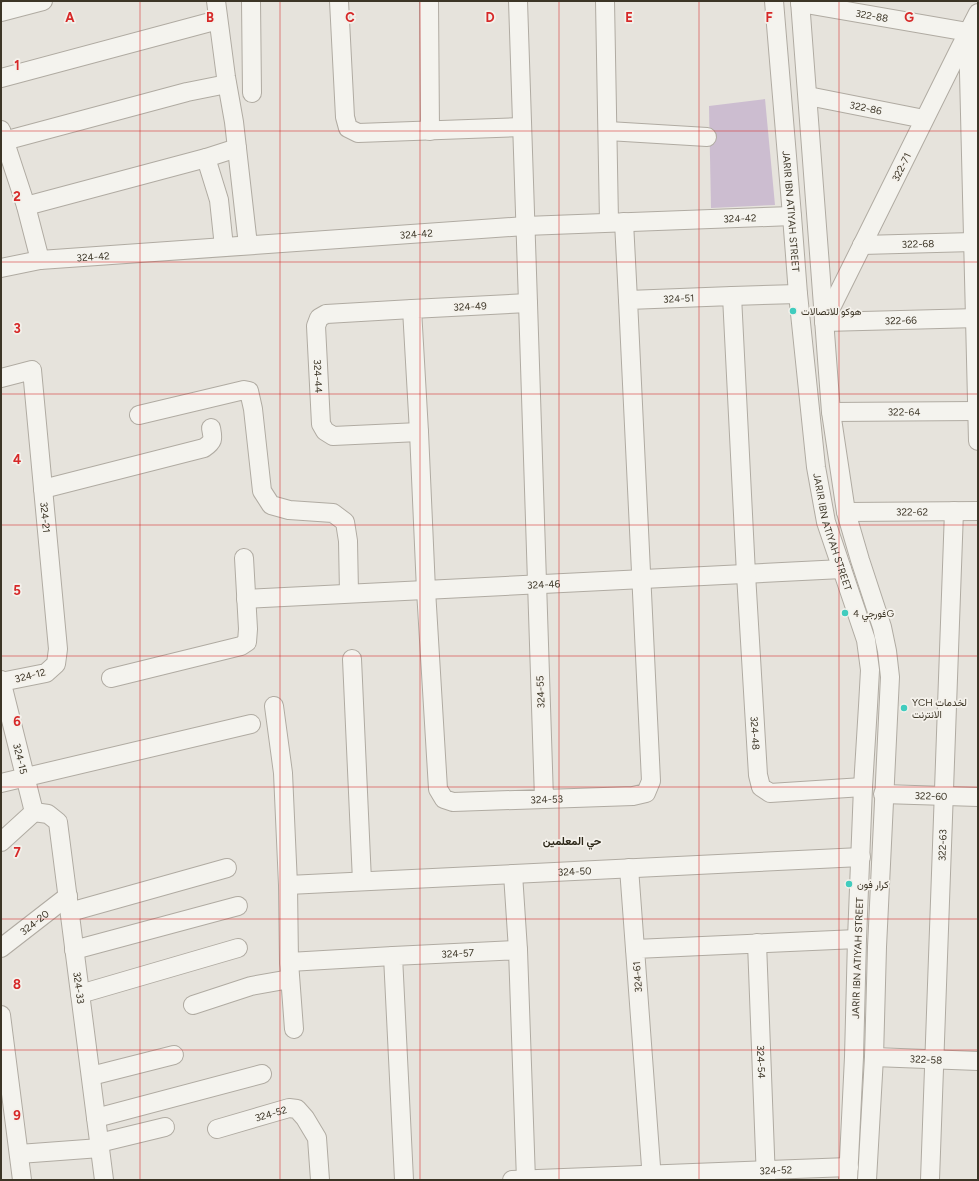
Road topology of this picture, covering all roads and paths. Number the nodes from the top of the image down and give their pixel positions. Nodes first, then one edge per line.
1 (42, 1) edge
2 (216, 1) edge
3 (251, 1) edge
4 (339, 1) edge
5 (429, 1) edge
6 (518, 1) edge
7 (605, 1) edge
8 (774, 1) edge
9 (800, 2) edge
10 (1, 12) edge
11 (978, 13) edge
12 (218, 20) junction
13 (968, 32) junction
14 (1, 78) edge
15 (227, 84) junction
16 (252, 93) dead end
17 (808, 96) junction
18 (924, 119) junction
19 (522, 127) junction
20 (430, 130) junction
21 (608, 131) junction
22 (3, 136) edge
23 (706, 137) dead end
24 (237, 148) junction
25 (206, 158) junction
26 (26, 206) junction
27 (792, 216) junction
28 (617, 222) junction
29 (525, 226) junction
30 (973, 242) junction
31 (248, 245) junction
32 (862, 245) junction
33 (224, 247) junction
34 (40, 260) junction
35 (1, 268) edge
36 (798, 294) junction
37 (732, 296) junction
38 (628, 300) junction
39 (528, 303) junction
40 (412, 309) junction
41 (977, 318) edge
42 (824, 322) junction
43 (828, 374) junction
44 (806, 375) junction
45 (1, 378) edge
46 (977, 411) edge
47 (831, 412) junction
48 (139, 415) dead end
49 (211, 428) dead end
50 (419, 432) junction
51 (978, 441) edge
52 (43, 489) junction
53 (954, 511) junction
54 (978, 511) edge
55 (846, 512) junction
56 (244, 558) dead end
57 (842, 569) junction
58 (746, 574) junction
59 (641, 579) junction
60 (537, 584) junction
61 (426, 590) junction
62 (349, 594) junction
63 (246, 598) junction
64 (352, 659) dead end
65 (56, 664) joint
66 (111, 678) dead end
67 (1, 681) edge
68 (274, 706) dead end
69 (868, 706) junction
70 (888, 707) junction
71 (251, 724) dead end
72 (25, 777) junction
73 (1, 783) edge
74 (863, 787) junction
75 (883, 794) junction
76 (945, 796) junction
77 (978, 797) edge
78 (544, 799) junction
79 (34, 812) junction
80 (1, 842) edge
81 (861, 857) junction
82 (227, 868) dead end
83 (628, 868) junction
84 (514, 874) junction
85 (362, 881) junction
86 (288, 885) junction
87 (69, 904) junction
88 (238, 906) dead end
89 (857, 938) junction
90 (757, 944) junction
91 (1, 948) edge
92 (238, 948) dead end
93 (635, 949) junction
94 (74, 950) junction
95 (518, 950) junction
96 (393, 956) junction
97 (290, 970) junction
98 (80, 994) junction
99 (193, 1005) dead end
100 (874, 1012) junction
101 (1, 1015) edge
102 (856, 1015) junction
103 (294, 1028) dead end
104 (3, 1042) edge
105 (174, 1055) dead end
106 (874, 1057) junction
107 (935, 1060) junction
108 (978, 1061) edge
109 (262, 1074) dead end
110 (91, 1076) junction
111 (96, 1118) junction
112 (165, 1127) dead end
113 (217, 1128) dead end
114 (100, 1145) junction
115 (19, 1154) junction
116 (848, 1174) edge
117 (766, 1175) edge
118 (651, 1177) edge
119 (22, 1180) edge
120 (104, 1180) edge
121 (320, 1180) edge
122 (404, 1180) edge
123 (512, 1180) edge
124 (526, 1180) edge
125 (867, 1180) edge
126 (930, 1180) edge

1 - 10 street
2 - 12 street
3 - 16 street
4 - 20 street
5 - 20 street
6 - 19 street
7 - 21 street
8 - 27 street, JARIR IBN ATIYAH STREET
9 - 13 street, 322-88
9 - 17 street, JARIR IBN ATIYAH STREET
11 - 13 street, 322-71
12 - 14 street
12 - 15 street
13 - 18 street, 322-71
13 - 30 street
15 - 22 street
15 - 24 street
17 - 18 street, 322-86
17 - 42 street, JARIR IBN ATIYAH STREET
18 - 32 street, 322-71
19 - 20 street
19 - 29 street
21 - 23 street
21 - 28 street
22 - 26 street
24 - 25 street
24 - 31 street
25 - 26 street
25 - 33 street
26 - 34 street
27 - 28 street, 324-42
27 - 36 street, JARIR IBN ATIYAH STREET
28 - 29 street, 324-42
28 - 38 street
29 - 31 street, 324-42
29 - 39 street
30 - 32 street, 322-68
30 - 41 street
31 - 33 street, 324-42
32 - 42 street, 322-71
33 - 34 street, 324-42
34 - 35 street, 324-42
36 - 37 street, 324-51
36 - 44 street, JARIR IBN ATIYAH STREET
37 - 38 street, 324-51
37 - 58 street
38 - 59 street
39 - 40 street, 324-49
39 - 60 street
40 - 50 street
40 - 50 street, 324-44
41 - 42 street, 322-66
41 - 46 street
42 - 43 street, JARIR IBN ATIYAH STREET
43 - 44 street
43 - 47 street, JARIR IBN ATIYAH STREET
44 - 57 street, JARIR IBN ATIYAH STREET
45 - 52 street, 324-21
46 - 47 street, 322-64
46 - 51 street
47 - 55 street, JARIR IBN ATIYAH STREET
48 - 62 street
49 - 52 street
50 - 61 street
52 - 65 street, 324-21
53 - 54 street, 322-62
53 - 55 street, 322-62
53 - 76 street, 322-63
55 - 70 street, JARIR IBN ATIYAH STREET
56 - 63 street
57 - 58 street, 324-46
57 - 69 street, JARIR IBN ATIYAH STREET
58 - 59 street, 324-46
58 - 74 street, 324-48
59 - 60 street, 324-46
59 - 78 street, 324-53
60 - 61 street, 324-46
60 - 78 street, 324-55
61 - 62 street, 324-46
61 - 78 street, 324-53
62 - 63 street, 324-46
63 - 66 street
64 - 85 street
65 - 67 street, 324-12
67 - 72 street, 324-15
68 - 86 street
69 - 70 street
69 - 74 street, JARIR IBN ATIYAH STREET
70 - 75 street, JARIR IBN ATIYAH STREET
71 - 72 street
72 - 73 street
72 - 79 street, 324-15
74 - 81 street, JARIR IBN ATIYAH STREET
75 - 76 street, 322-60
75 - 100 street, JARIR IBN ATIYAH STREET
76 - 77 street, 322-60
76 - 107 street, 322-63
79 - 80 street
79 - 87 street, 324-33
81 - 83 street, 324-50
81 - 89 street, JARIR IBN ATIYAH STREET
82 - 87 street
83 - 84 street, 324-50
83 - 93 street
84 - 85 street, 324-50
84 - 95 street
85 - 86 street, 324-50
86 - 97 street
87 - 91 street, 324-20
87 - 94 street, 324-33
88 - 94 street
89 - 90 street, 324-61
89 - 102 street, JARIR IBN ATIYAH STREET
90 - 93 street, 324-61
90 - 117 street, 324-54
92 - 98 street
93 - 118 street, 324-61
94 - 98 street, 324-33
95 - 96 street, 324-57
95 - 124 street
96 - 97 street, 324-57
96 - 122 street
97 - 99 street, 324-57
97 - 103 street
98 - 110 street, 324-33
100 - 102 street
100 - 106 street, JARIR IBN ATIYAH STREET
101 - 104 street
102 - 116 street, JARIR IBN ATIYAH STREET
104 - 115 street
105 - 110 street
106 - 107 street, 322-58
106 - 125 street, JARIR IBN ATIYAH STREET
107 - 108 street, 322-58
107 - 126 street, 322-63
109 - 111 street
110 - 111 street, 324-33
111 - 114 street, 324-33
112 - 114 street
113 - 121 street, 324-52
114 - 115 street
114 - 120 street, 324-33
115 - 119 street
116 - 117 street, 324-52
117 - 118 street, 324-52
118 - 124 street, 324-52
123 - 124 street, 324-52

